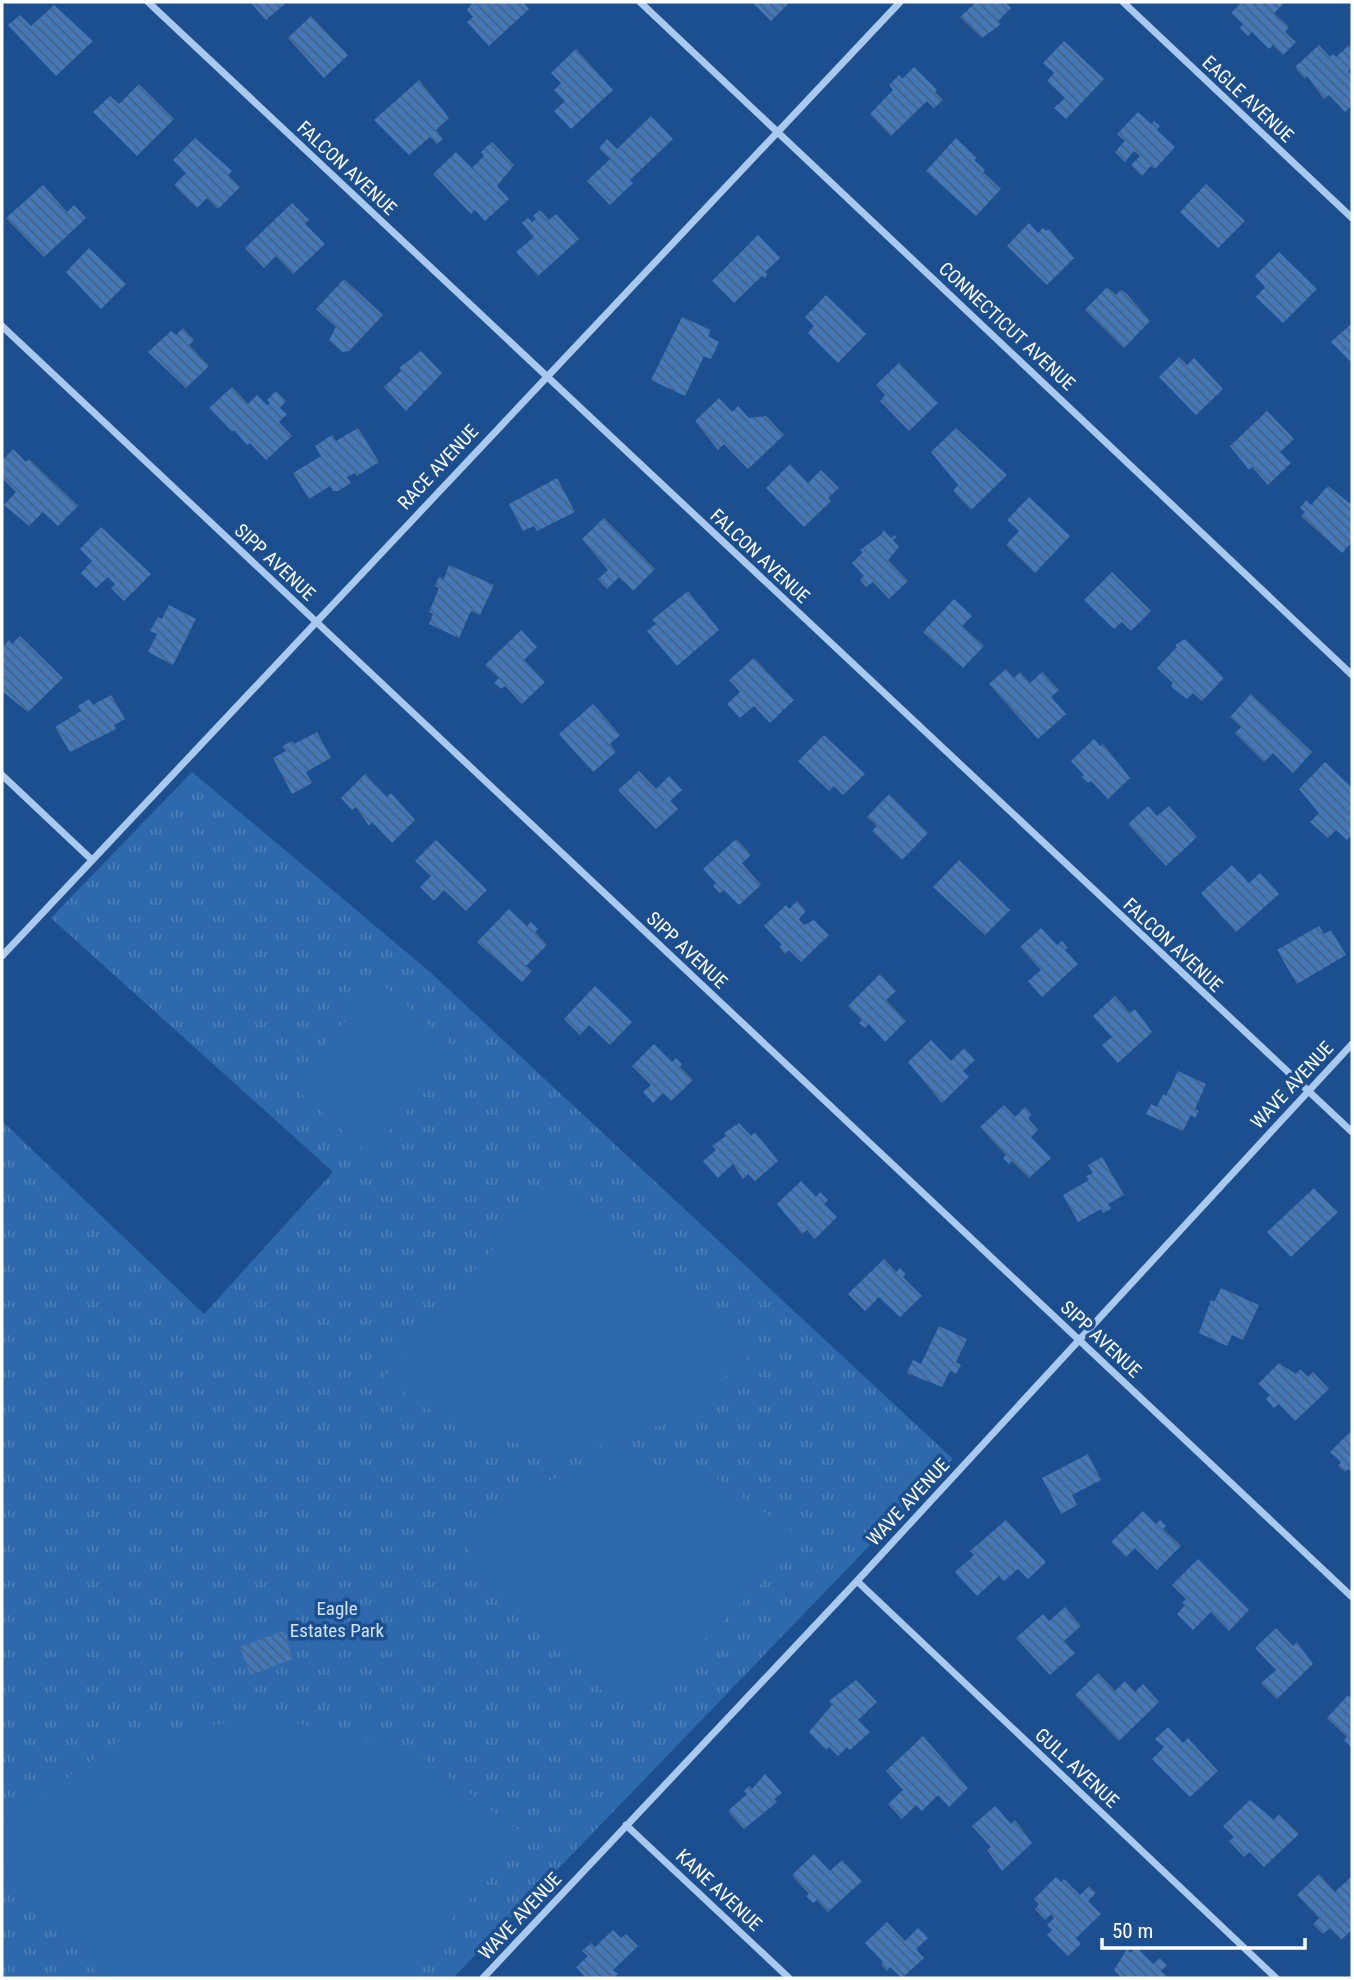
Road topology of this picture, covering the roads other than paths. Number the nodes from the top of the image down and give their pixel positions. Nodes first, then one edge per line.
1 (148, 2) edge
2 (640, 2) edge
3 (900, 2) edge
4 (1123, 2) edge
5 (778, 131) junction
6 (1352, 218) edge
7 (2, 326) edge
8 (545, 376) junction
9 (314, 621) junction
10 (1352, 674) edge
11 (2, 775) edge
12 (92, 860) junction
13 (2, 956) edge
14 (1352, 1044) edge
15 (1308, 1090) junction
16 (1352, 1132) edge
17 (1079, 1339) junction
18 (857, 1581) junction
19 (1352, 1597) edge
20 (626, 1825) junction
21 (483, 1978) edge
22 (789, 1978) edge
23 (1276, 1978) edge

1 - 8 street, FALCON AVENUE
2 - 5 street, CONNECTICUT AVENUE
3 - 5 street, RACE AVENUE
4 - 6 street, EAGLE AVENUE
5 - 8 street, RACE AVENUE
5 - 10 street, CONNECTICUT AVENUE
7 - 9 street, SIPP AVENUE
8 - 9 street, RACE AVENUE
8 - 15 street, FALCON AVENUE
9 - 12 street, RACE AVENUE
9 - 17 street, SIPP AVENUE
11 - 12 street
12 - 13 street, RACE AVENUE
14 - 15 street, WAVE AVENUE
15 - 16 street, FALCON AVENUE
15 - 17 street, WAVE AVENUE
17 - 18 street, WAVE AVENUE
17 - 19 street, SIPP AVENUE
18 - 20 street, WAVE AVENUE
18 - 23 street, GULL AVENUE
20 - 21 street, WAVE AVENUE
20 - 22 street, KANE AVENUE

